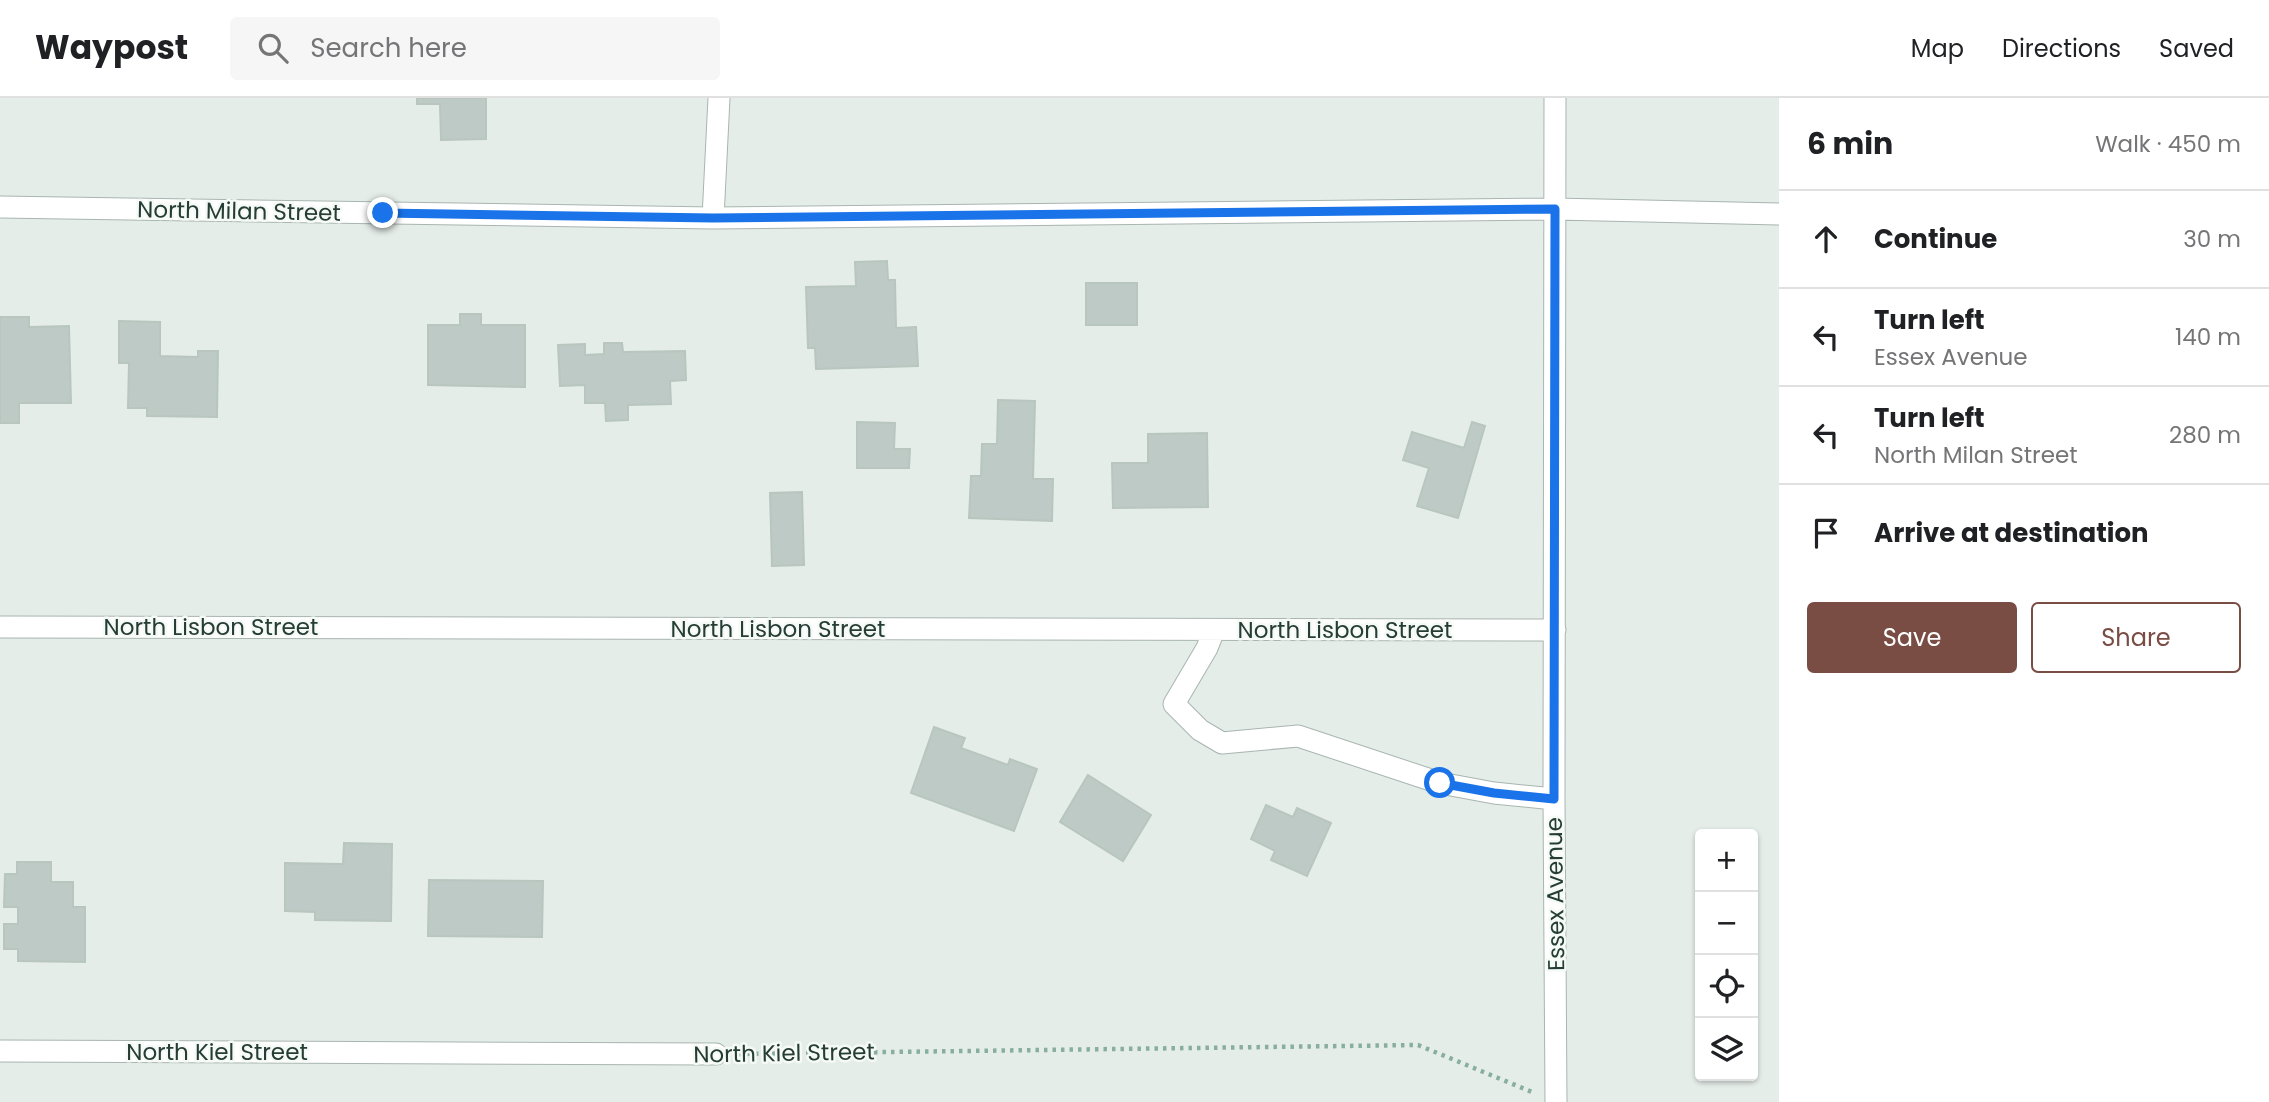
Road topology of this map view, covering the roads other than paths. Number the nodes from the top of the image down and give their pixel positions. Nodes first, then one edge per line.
1 (719, 98) edge
2 (1555, 98) edge
3 (0, 207) edge
4 (1555, 209) junction
5 (1779, 214) edge
6 (713, 218) junction
7 (0, 627) edge
8 (1214, 630) junction
9 (1555, 630) junction
10 (1554, 799) junction
11 (0, 1051) edge
12 (716, 1054) road end
13 (1550, 1099) edge

1 - 6 street
2 - 4 street, Essex Avenue
3 - 6 street, North Milan Street
4 - 5 street, North Milan Street
4 - 6 street, North Milan Street
4 - 9 street, Essex Avenue
7 - 8 street, North Lisbon Street
8 - 9 street, North Lisbon Street
8 - 10 street
9 - 10 street, Essex Avenue
10 - 13 street, Essex Avenue
11 - 12 street, North Kiel Street

